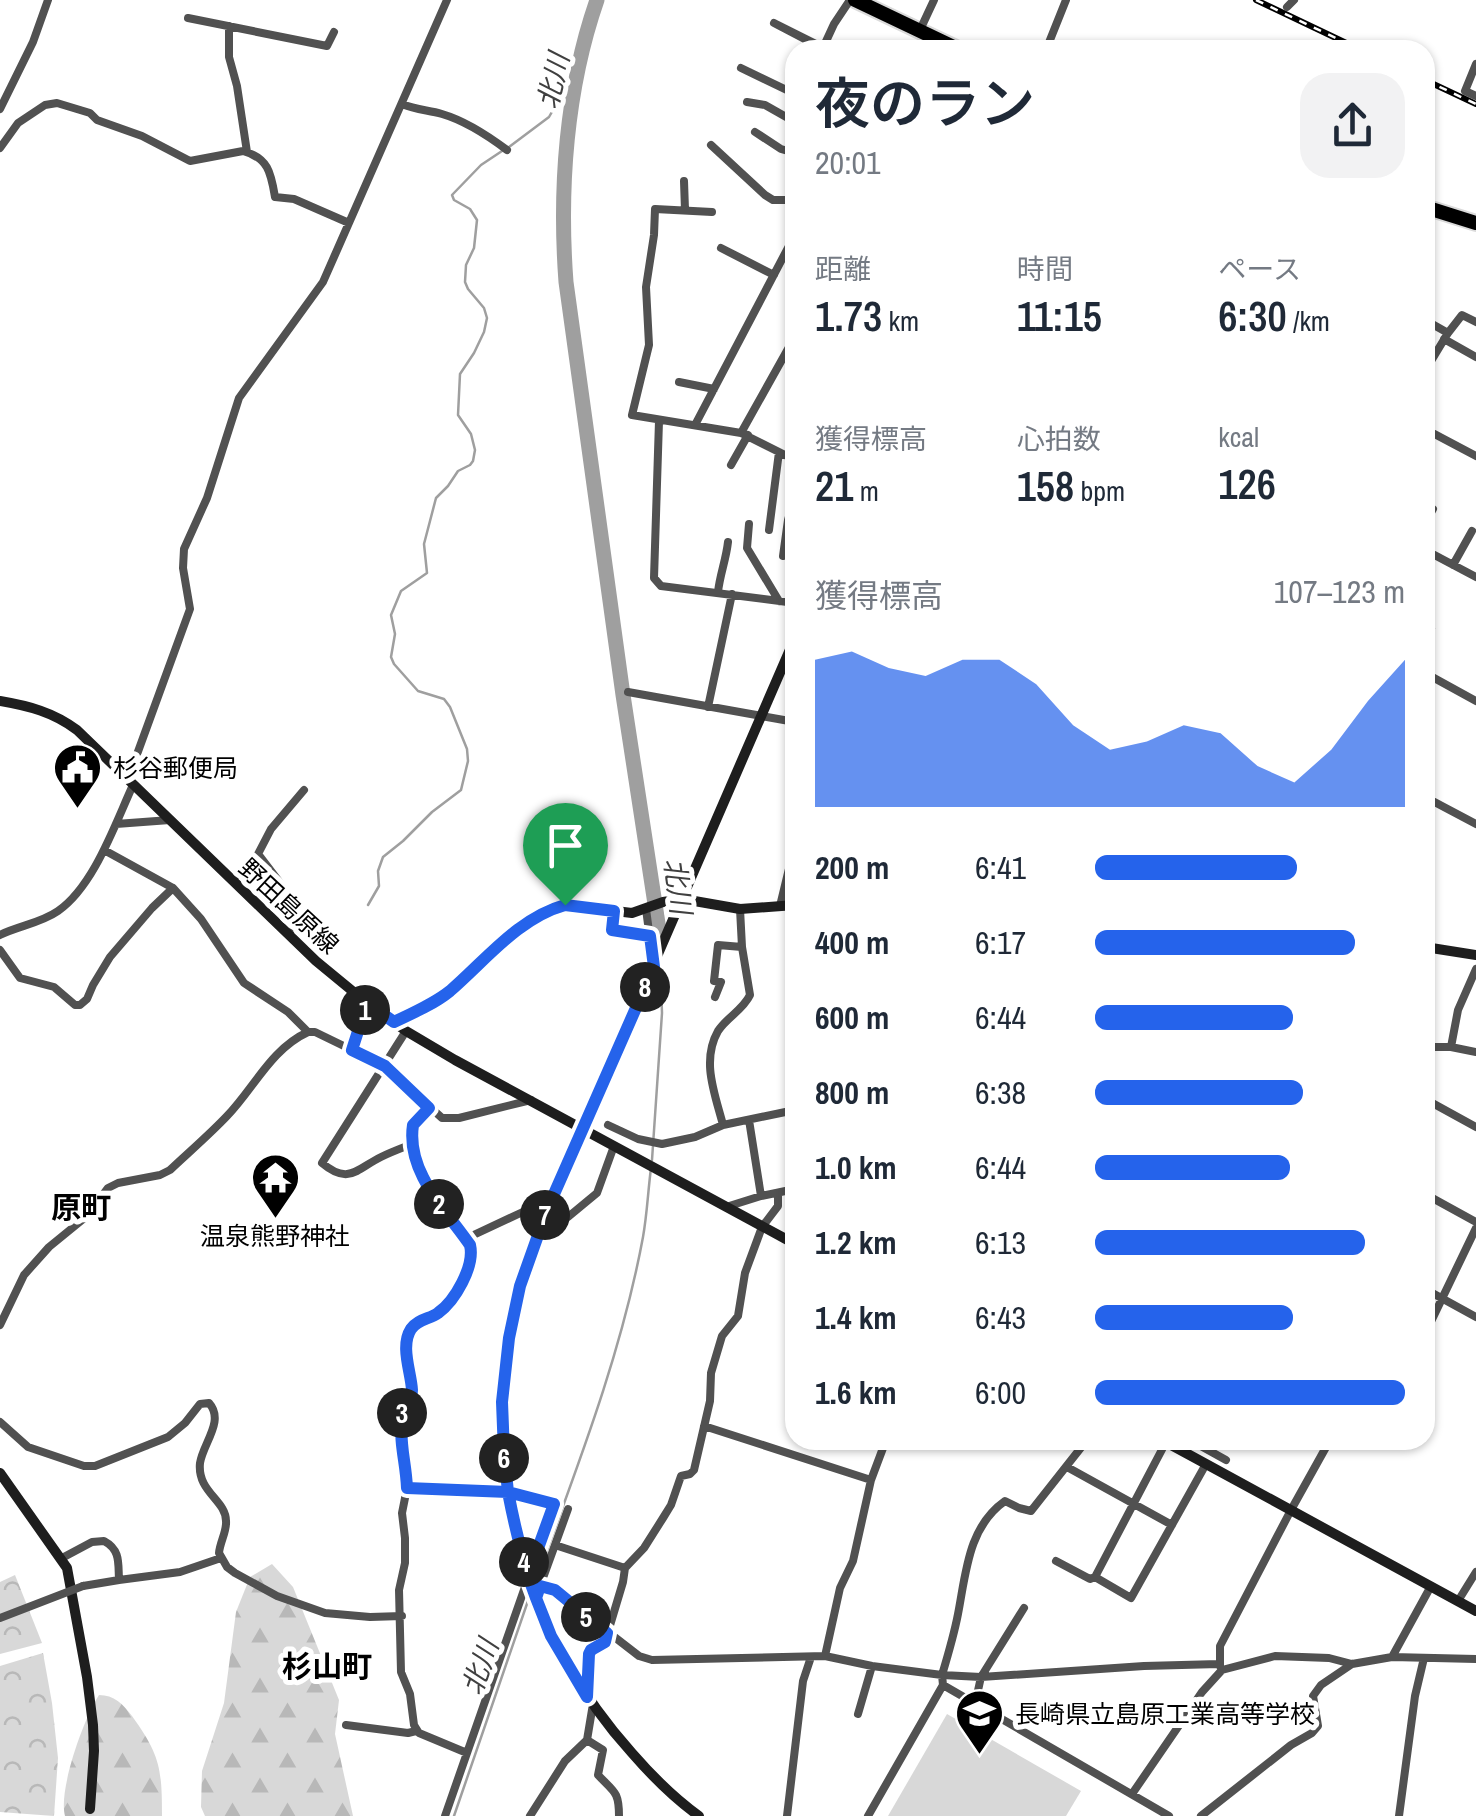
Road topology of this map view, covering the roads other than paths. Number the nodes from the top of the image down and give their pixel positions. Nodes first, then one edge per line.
1 (48, 0) edge
2 (447, 0) edge
3 (852, 0) edge
4 (934, 0) edge
5 (1066, 0) edge
6 (1294, 0) edge
7 (1287, 8) dead end
8 (188, 18) dead end
9 (230, 26) junction
10 (920, 30) junction
11 (334, 32) dead end
12 (828, 40) edge
13 (940, 40) edge
14 (1050, 40) edge
15 (1476, 64) edge
16 (741, 68) dead end
17 (785, 89) edge
18 (1476, 96) edge
19 (747, 102) dead end
20 (402, 104) junction
21 (0, 109) edge
22 (785, 116) edge
23 (755, 132) dead end
24 (711, 144) dead end
25 (0, 148) edge
26 (505, 148) dead end
27 (785, 150) edge
28 (247, 152) junction
29 (684, 182) dead end
30 (785, 198) edge
31 (684, 210) junction
32 (1435, 210) edge
33 (712, 212) dead end
34 (349, 222) junction
35 (1476, 223) edge
36 (721, 248) dead end
37 (785, 257) edge
38 (774, 275) junction
39 (1476, 322) edge
40 (1435, 328) edge
41 (1446, 336) junction
42 (1435, 355) edge
43 (785, 357) edge
44 (1476, 357) edge
45 (680, 382) dead end
46 (714, 389) junction
47 (659, 421) junction
48 (695, 425) junction
49 (744, 434) junction
50 (1435, 434) edge
51 (779, 452) junction
52 (785, 455) edge
53 (1476, 456) edge
54 (731, 465) dead end
55 (749, 524) dead end
56 (769, 530) dead end
57 (1472, 531) dead end
58 (728, 542) dead end
59 (785, 552) edge
60 (1435, 555) edge
61 (784, 556) dead end
62 (1453, 565) junction
63 (1476, 578) edge
64 (718, 592) junction
65 (732, 594) junction
66 (779, 601) junction
67 (785, 602) edge
68 (785, 661) edge
69 (1435, 678) edge
70 (628, 692) dead end
71 (1476, 701) edge
72 (0, 702) edge
73 (708, 707) junction
74 (761, 717) junction
75 (785, 721) edge
76 (131, 782) junction
77 (304, 790) dead end
78 (1435, 801) edge
79 (170, 820) junction
80 (116, 824) junction
81 (1476, 824) edge
82 (104, 850) junction
83 (258, 854) junction
84 (232, 880) junction
85 (785, 885) edge
86 (173, 888) junction
87 (683, 899) junction
88 (780, 906) junction
89 (785, 906) edge
90 (651, 907) junction
91 (740, 909) junction
92 (614, 911) junction
93 (288, 934) junction
94 (0, 935) edge
95 (650, 936) junction
96 (742, 946) junction
97 (1435, 949) edge
98 (0, 950) edge
99 (1476, 955) edge
100 (654, 966) junction
101 (1476, 969) edge
102 (715, 997) dead end
103 (367, 1003) junction
104 (394, 1022) junction
105 (406, 1031) junction
106 (308, 1032) junction
107 (1451, 1048) junction
108 (1435, 1049) edge
109 (352, 1050) junction
110 (1476, 1052) edge
111 (385, 1066) junction
112 (531, 1100) junction
113 (1435, 1104) edge
114 (429, 1108) junction
115 (785, 1112) edge
116 (749, 1120) junction
117 (724, 1125) junction
118 (608, 1126) dead end
119 (1476, 1127) edge
120 (583, 1130) junction
121 (642, 1140) junction
122 (412, 1144) junction
123 (614, 1146) junction
124 (637, 1158) junction
125 (785, 1192) edge
126 (778, 1193) junction
127 (761, 1196) junction
128 (1435, 1200) edge
129 (726, 1208) junction
130 (547, 1210) junction
131 (568, 1217) dead end
132 (1476, 1225) edge
133 (762, 1227) junction
134 (465, 1238) junction
135 (785, 1239) edge
136 (1435, 1295) edge
137 (1441, 1298) junction
138 (1435, 1312) edge
139 (1476, 1316) edge
140 (0, 1325) edge
141 (0, 1422) edge
142 (704, 1426) junction
143 (882, 1450) edge
144 (1079, 1450) edge
145 (1160, 1450) edge
146 (1181, 1450) edge
147 (1208, 1450) edge
148 (1324, 1450) edge
149 (1226, 1460) dead end
150 (1206, 1464) junction
151 (1067, 1467) junction
152 (0, 1473) edge
153 (870, 1480) junction
154 (407, 1488) junction
155 (508, 1492) junction
156 (1134, 1502) junction
157 (568, 1509) dead end
158 (1291, 1510) junction
159 (1172, 1525) junction
160 (555, 1545) junction
161 (62, 1558) junction
162 (221, 1558) junction
163 (1056, 1561) dead end
164 (625, 1568) junction
165 (1476, 1572) edge
166 (1095, 1577) junction
167 (529, 1578) junction
168 (119, 1580) junction
169 (1431, 1586) junction
170 (537, 1592) junction
171 (1458, 1601) junction
172 (1024, 1608) dead end
173 (1476, 1610) edge
174 (402, 1616) junction
175 (0, 1618) edge
176 (607, 1633) junction
177 (824, 1656) junction
178 (811, 1657) junction
179 (1392, 1657) junction
180 (1424, 1658) junction
181 (1476, 1659) edge
182 (1352, 1664) junction
183 (872, 1666) junction
184 (1221, 1667) junction
185 (980, 1677) junction
186 (943, 1680) junction
187 (590, 1701) junction
188 (976, 1704) junction
189 (858, 1714) dead end
190 (346, 1725) dead end
191 (416, 1731) junction
192 (586, 1740) junction
193 (467, 1753) junction
194 (1132, 1794) junction
195 (90, 1813) edge
196 (791, 1815) edge
197 (445, 1816) edge
198 (530, 1816) edge
199 (618, 1816) edge
200 (699, 1816) edge
201 (868, 1816) edge
202 (1169, 1816) edge
203 (1200, 1816) edge
204 (1399, 1816) edge

1 - 21 street
2 - 20 street
3 - 10 highway
3 - 12 street
4 - 10 street
5 - 14 street
6 - 7 street
8 - 9 street
9 - 11 street
9 - 28 street
10 - 13 highway
15 - 18 street
16 - 17 street
19 - 22 street
20 - 26 street
20 - 34 street
23 - 27 street
24 - 30 street
25 - 28 street
28 - 34 street
29 - 31 street
31 - 33 street
31 - 47 street
32 - 35 highway
34 - 76 street
36 - 38 street
37 - 38 street
38 - 46 street
39 - 41 street
40 - 41 street
41 - 42 street
41 - 44 street
43 - 49 street
45 - 46 street
46 - 48 street
47 - 48 street
47 - 64 street
48 - 49 street
49 - 51 street
49 - 54 street
50 - 53 street
51 - 52 street
51 - 56 street
55 - 66 street
57 - 62 street
58 - 64 street
59 - 61 street
60 - 62 street
62 - 63 street
64 - 65 street
65 - 66 street
65 - 73 street
66 - 67 street
68 - 74 street
69 - 71 street
70 - 73 street
72 - 76 street, 野田島原線
73 - 74 street
74 - 75 street
74 - 87 street
76 - 79 street, 野田島原線
76 - 80 street
77 - 83 street
78 - 81 street
79 - 80 street
79 - 84 street, 野田島原線
80 - 82 street
82 - 86 street
82 - 94 street
83 - 84 street
83 - 93 street
84 - 93 street, 野田島原線
85 - 88 street
86 - 98 street
86 - 106 street
87 - 90 street
87 - 91 street
87 - 100 street
88 - 89 street
88 - 91 street
90 - 92 street
90 - 95 street
91 - 96 street
92 - 95 street
92 - 104 street
93 - 103 street, 野田島原線
95 - 100 street
96 - 102 street
96 - 117 street
97 - 99 street
100 - 120 street
101 - 107 street
103 - 104 street, 野田島原線
103 - 109 street
104 - 105 street, 野田島原線
105 - 111 street
105 - 112 street, 野田島原線
106 - 109 street
106 - 140 street
107 - 108 street
107 - 110 street
109 - 111 street
111 - 114 street
111 - 122 street
112 - 114 street
112 - 120 street, 野田島原線
113 - 119 street
114 - 122 street
115 - 116 street
116 - 117 street
116 - 127 street
117 - 121 street
118 - 121 street
120 - 123 street, 野田島原線
120 - 130 street
121 - 124 street
122 - 134 street
123 - 124 street, 野田島原線
123 - 131 street
124 - 129 street, 野田島原線
125 - 126 street
126 - 127 street
126 - 133 street
127 - 129 street
128 - 132 street
129 - 133 street, 野田島原線
130 - 134 street
130 - 155 street
132 - 137 street
133 - 135 street, 野田島原線
133 - 142 street
134 - 154 street
136 - 137 street
137 - 138 street
137 - 139 street
141 - 162 street
142 - 153 street
142 - 164 street
143 - 153 street
144 - 151 street
145 - 156 street
146 - 150 street
147 - 149 street
148 - 158 street
150 - 158 street
150 - 159 street
151 - 156 street
151 - 186 street
152 - 161 street
153 - 177 street
154 - 155 street
154 - 174 street
155 - 167 street
155 - 167 street
156 - 159 street
156 - 166 street
157 - 160 street
158 - 169 street
158 - 184 street
159 - 166 street
160 - 164 street
160 - 170 street
161 - 168 street
161 - 195 street
162 - 168 street
162 - 174 street
163 - 166 street
164 - 176 street
165 - 171 street
167 - 170 street
167 - 193 street
168 - 175 street, bridge
169 - 171 street
169 - 179 street
170 - 176 street
170 - 187 street
171 - 173 street
172 - 185 street
174 - 191 street
176 - 178 street
176 - 187 street
177 - 178 street
177 - 183 street
178 - 196 street
179 - 180 street
179 - 182 street
180 - 181 street
180 - 204 street
182 - 184 street
182 - 203 street
183 - 186 street
183 - 189 street
184 - 185 street
184 - 194 street
185 - 186 street
185 - 188 street
186 - 188 street
186 - 201 street
187 - 192 street
187 - 200 street
188 - 194 street
190 - 191 street
191 - 193 street
192 - 198 street
192 - 199 street
193 - 197 street
194 - 202 street

